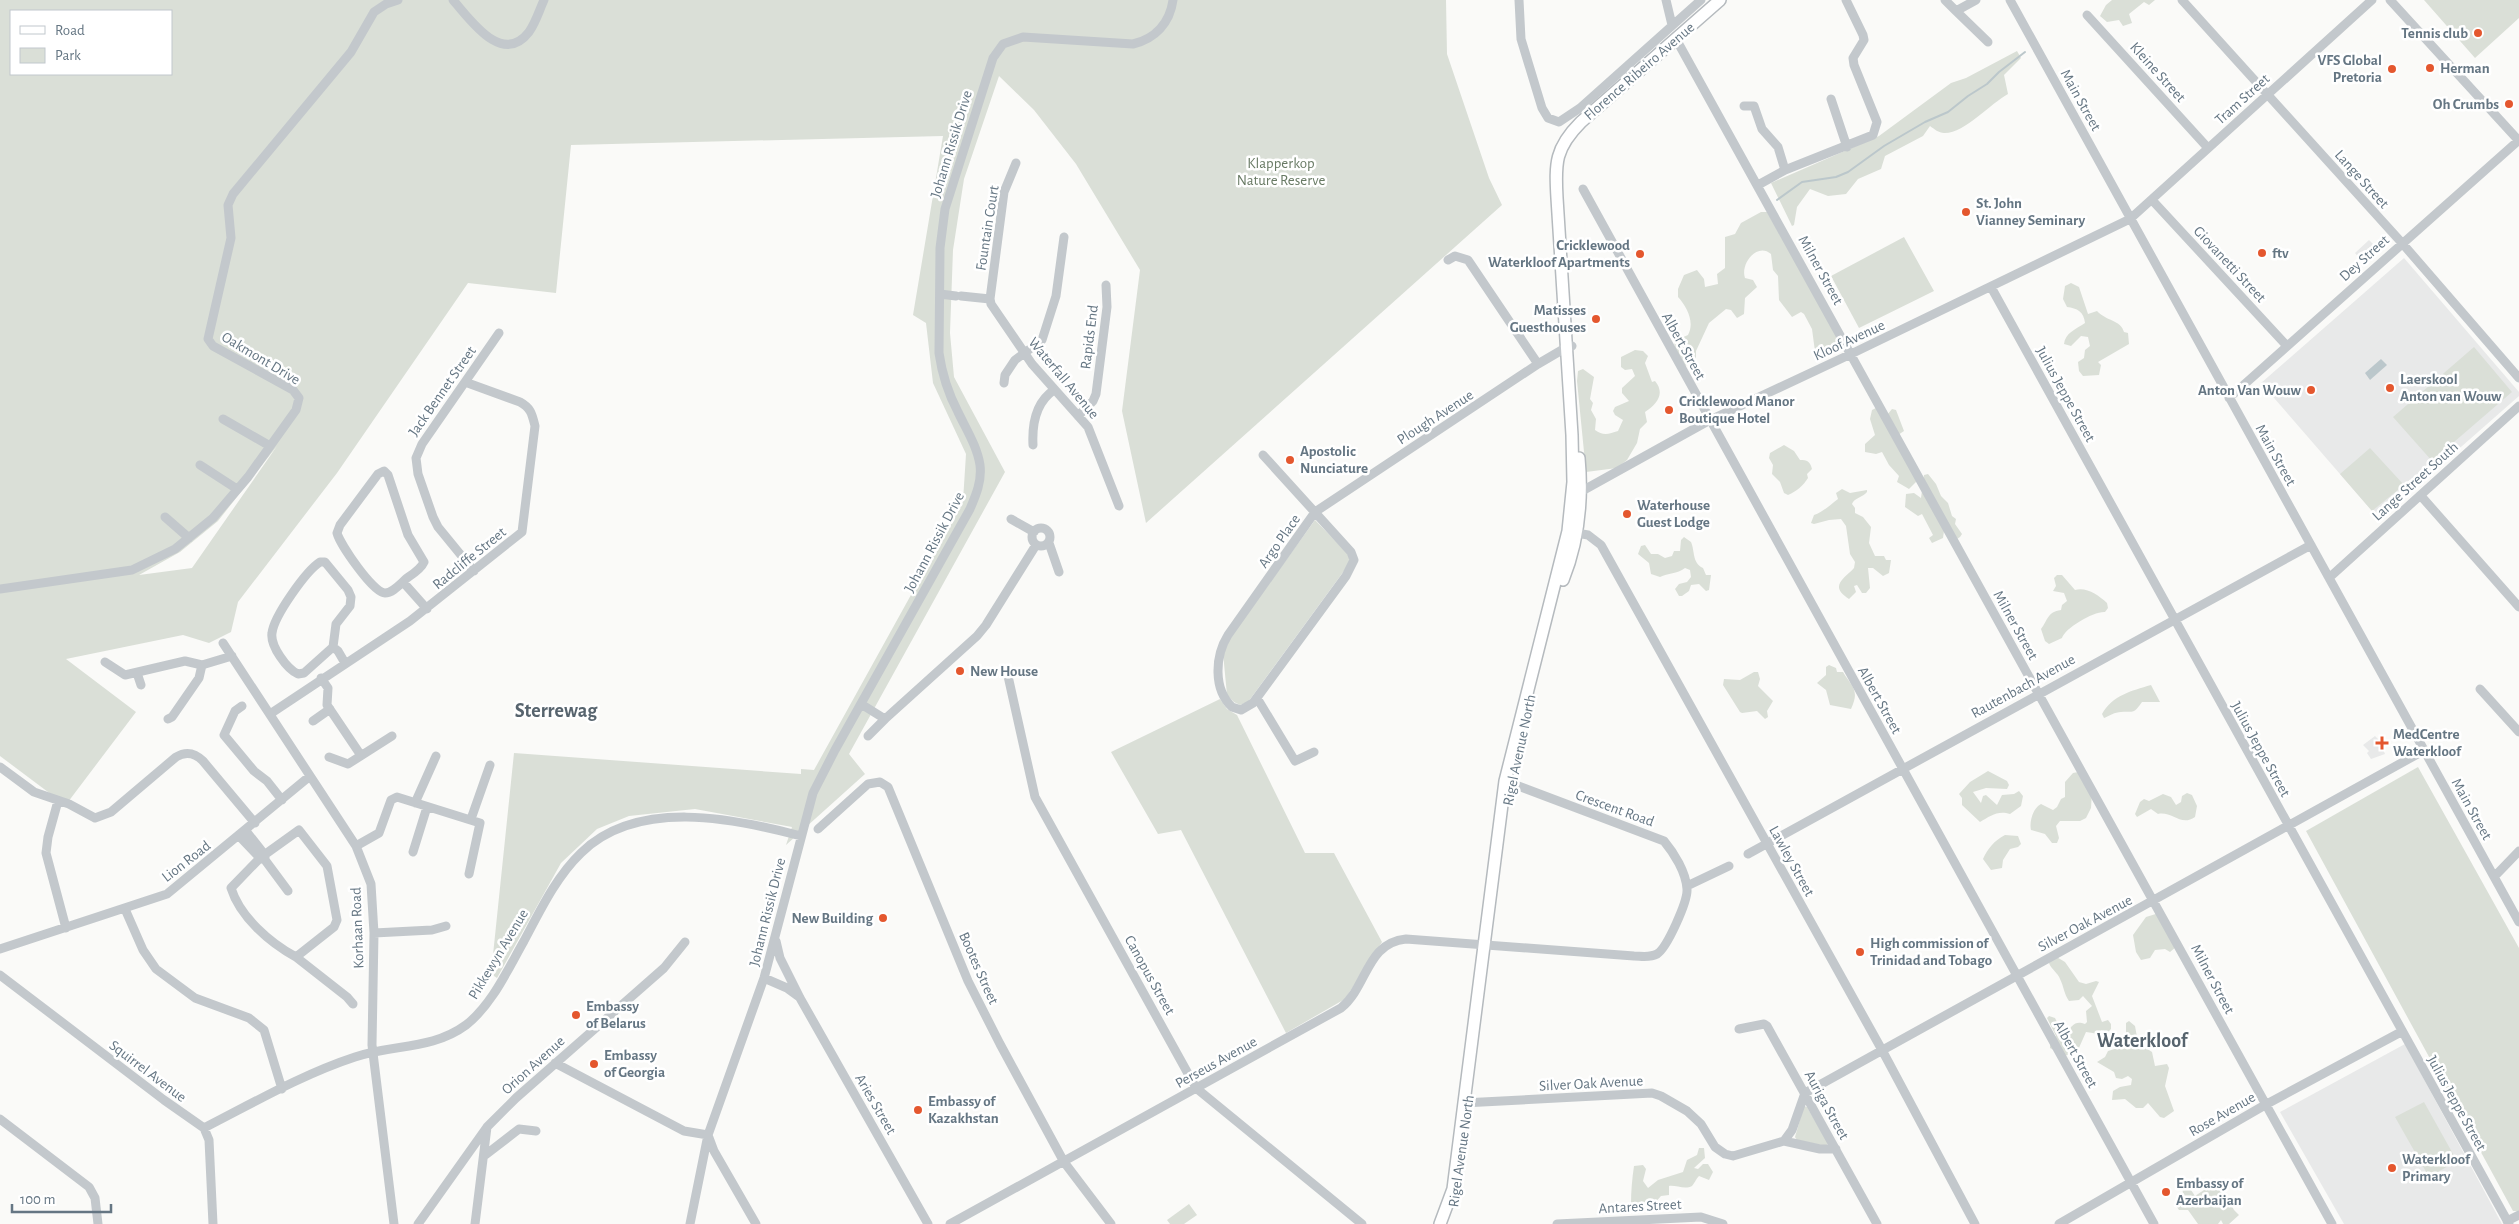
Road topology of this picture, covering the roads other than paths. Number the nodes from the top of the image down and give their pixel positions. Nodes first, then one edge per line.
1 (398, 0) edge
2 (453, 0) edge
3 (544, 0) edge
4 (1173, 0) edge
5 (1519, 0) edge
6 (1666, 0) edge
7 (1720, 0) edge
8 (1846, 0) edge
9 (1946, 0) edge
10 (1976, 0) edge
11 (2021, 0) edge
12 (2182, 0) edge
13 (2372, 0) edge
14 (2390, 0) edge
15 (1699, 2) edge
16 (2012, 3) edge
17 (1956, 11) junction
18 (1706, 12) junction
19 (2087, 15) dead end
20 (1672, 25) junction
21 (1676, 39) junction
22 (1988, 42) dead end
23 (2268, 95) junction
24 (1832, 99) dead end
25 (1744, 106) dead end
26 (2519, 140) edge
27 (1561, 146) joint
28 (1847, 146) junction
29 (2208, 148) junction
30 (1016, 163) dead end
31 (1785, 170) junction
32 (1758, 185) junction
33 (1582, 189) dead end
34 (2152, 200) junction
35 (2130, 219) junction
36 (1064, 238) dead end
37 (2402, 243) junction
38 (1448, 260) dead end
39 (1106, 285) dead end
40 (1990, 287) junction
41 (940, 294) junction
42 (990, 299) junction
43 (499, 333) dead end
44 (1569, 346) junction
45 (2287, 346) junction
46 (1024, 354) junction
47 (1851, 354) junction
48 (1538, 364) junction
49 (2519, 378) edge
50 (465, 382) junction
51 (1004, 383) dead end
52 (1054, 390) junction
53 (2229, 398) junction
54 (2519, 406) edge
55 (1078, 416) junction
56 (222, 419) dead end
57 (1710, 420) junction
58 (1033, 445) dead end
59 (270, 446) junction
60 (1263, 455) dead end
61 (200, 465) dead end
62 (1573, 482) junction
63 (236, 489) junction
64 (1582, 492) junction
65 (2421, 496) junction
66 (1119, 506) dead end
67 (1570, 506) junction
68 (1315, 512) junction
69 (165, 517) dead end
70 (1011, 519) dead end
71 (1034, 532) junction
72 (1573, 532) junction
73 (189, 538) junction
74 (1049, 543) junction
75 (1036, 545) junction
76 (2311, 545) junction
77 (474, 571) junction
78 (1059, 572) dead end
79 (2330, 576) junction
80 (403, 582) junction
81 (0, 589) edge
82 (2519, 607) edge
83 (427, 609) junction
84 (2174, 618) junction
85 (223, 643) dead end
86 (333, 647) junction
87 (232, 656) junction
88 (105, 662) dead end
89 (345, 663) junction
90 (202, 665) junction
91 (137, 673) junction
92 (1008, 676) dead end
93 (321, 678) junction
94 (141, 685) dead end
95 (2480, 689) dead end
96 (2038, 694) junction
97 (1257, 698) junction
98 (861, 704) junction
99 (242, 706) dead end
100 (330, 709) junction
101 (270, 714) junction
102 (168, 719) dead end
103 (885, 719) junction
104 (313, 721) dead end
105 (2519, 732) edge
106 (392, 736) dead end
107 (868, 736) dead end
108 (2423, 751) junction
109 (1314, 752) dead end
110 (360, 754) junction
111 (436, 756) dead end
112 (328, 757) dead end
113 (490, 765) dead end
114 (0, 767) edge
115 (1903, 769) junction
116 (310, 776) junction
117 (1508, 782) junction
118 (282, 800) junction
119 (58, 801) junction
120 (415, 803) junction
121 (427, 807) junction
122 (471, 819) junction
123 (255, 823) junction
124 (2288, 826) junction
125 (818, 829) dead end
126 (242, 833) junction
127 (800, 836) junction
128 (1767, 844) junction
129 (356, 846) junction
130 (2519, 851) edge
131 (413, 852) dead end
132 (1748, 854) dead end
133 (263, 858) junction
134 (1729, 866) dead end
135 (469, 874) dead end
136 (2494, 877) junction
137 (1687, 886) junction
138 (288, 891) dead end
139 (2155, 901) junction
140 (125, 909) junction
141 (2519, 922) edge
142 (446, 926) dead end
143 (66, 928) junction
144 (374, 933) junction
145 (776, 938) junction
146 (685, 942) dead end
147 (1486, 944) junction
148 (0, 949) edge
149 (296, 957) junction
150 (0, 975) edge
151 (2017, 976) junction
152 (764, 978) junction
153 (800, 998) junction
154 (353, 1004) dead end
155 (1739, 1029) dead end
156 (2401, 1032) junction
157 (1882, 1050) junction
158 (373, 1053) junction
159 (555, 1063) junction
160 (1196, 1088) junction
161 (282, 1089) junction
162 (1805, 1093) junction
163 (1466, 1103) junction
164 (2266, 1105) junction
165 (0, 1119) edge
166 (487, 1127) junction
167 (204, 1128) junction
168 (536, 1131) dead end
169 (708, 1135) junction
170 (1784, 1141) junction
171 (1836, 1149) junction
172 (484, 1156) junction
173 (1064, 1162) junction
174 (2131, 1182) junction
175 (2519, 1215) edge
176 (2509, 1223) edge
177 (98, 1224) edge
178 (213, 1224) edge
179 (394, 1224) edge
180 (418, 1224) edge
181 (475, 1224) edge
182 (690, 1224) edge
183 (756, 1224) edge
184 (928, 1224) edge
185 (950, 1224) edge
186 (1112, 1224) edge
187 (1362, 1224) edge
188 (1440, 1224) edge
189 (1449, 1224) edge
190 (1557, 1224) edge
191 (1724, 1224) edge
192 (1877, 1224) edge
193 (1975, 1224) edge
194 (2059, 1224) edge
195 (2154, 1224) edge
196 (2332, 1224) edge

1 - 59 street, Oakmont Drive
2 - 3 street
4 - 41 street, Johann Rissik Drive
5 - 20 street
6 - 20 street
7 - 18 main road, Florence Ribeiro Avenue
8 - 28 street
9 - 17 street
10 - 17 street
11 - 16 street
12 - 23 street, Lange Street
13 - 23 street, Tram Street
14 - 26 street
15 - 18 street
15 - 20 street
16 - 35 street, Main Street
17 - 22 street
18 - 21 main road, Florence Ribeiro Avenue
19 - 29 street, Kleine Street
21 - 27 main road, Florence Ribeiro Avenue
21 - 32 street, Milner Street
23 - 29 street, Tram Street
23 - 37 street, Lange Street
24 - 28 street
25 - 31 street
26 - 37 street, Dey Street
27 - 44 main road, Rigel Avenue North
28 - 31 street
29 - 34 street, Tram Street
30 - 42 street, Fountain Court
31 - 32 street
32 - 47 street, Milner Street
33 - 57 street, Albert Street
34 - 35 street, Tram Street
34 - 45 street, Giovanetti Street
35 - 40 street, Kloof Avenue
35 - 53 street, Main Street
36 - 46 street
37 - 45 street, Dey Street
37 - 49 street, Lange Street
38 - 48 street
39 - 55 street, Rapids End
40 - 47 street, Kloof Avenue
40 - 84 street, Julius Jeppe Street
41 - 42 street
41 - 98 street, Johann Rissik Drive
42 - 46 street, Waterfall Avenue
43 - 50 street, Jack Bennet Street
44 - 48 street, Plough Avenue
44 - 62 main road, Rigel Avenue North
44 - 64 main road, Rigel Avenue North
45 - 53 street, Dey Street
46 - 51 street
46 - 52 street, Waterfall Avenue
47 - 57 street, Kloof Avenue
47 - 96 street, Milner Street
48 - 68 street, Plough Avenue
50 - 77 street, Jack Bennet Street
50 - 77 street, Radcliffe Street
52 - 55 street, Waterfall Avenue
52 - 58 street
53 - 76 street, Main Street
54 - 65 street, Lange Street South
55 - 66 street, Waterfall Avenue
56 - 59 street
57 - 64 street, Kloof Avenue
57 - 115 street, Albert Street
59 - 63 street, Oakmont Drive
60 - 68 street
61 - 63 street
62 - 64 main road
62 - 67 main road, Rigel Avenue North
63 - 73 street, Oakmont Drive
64 - 67 main road
64 - 72 main road, Rigel Avenue North
65 - 79 street, Lange Street South
65 - 82 street
67 - 72 main road, Rigel Avenue North
68 - 97 street, Argo Place
68 - 97 street, Argo Place
69 - 73 street
70 - 71 street
71 - 74 street
71 - 75 street
72 - 117 main road, Rigel Avenue North
72 - 128 street, Lawley Street
73 - 81 street, Oakmont Drive
74 - 75 street
74 - 78 street
75 - 103 street
76 - 79 street, Main Street
76 - 84 street, Rautenbach Avenue
77 - 83 street, Radcliffe Street
79 - 108 street, Main Street
80 - 80 street
80 - 83 street
83 - 89 street, Radcliffe Street
84 - 96 street, Rautenbach Avenue
84 - 124 street, Julius Jeppe Street
85 - 87 street, Korhaan Road
86 - 86 street
86 - 89 street
87 - 90 street
87 - 101 street, Korhaan Road
88 - 91 street
89 - 93 street, Radcliffe Street
90 - 91 street
90 - 102 street
91 - 94 street
92 - 160 street, Canopus Street
93 - 100 street
93 - 101 street, Radcliffe Street
95 - 105 street
96 - 115 street, Rautenbach Avenue
96 - 139 street, Milner Street
97 - 109 street
98 - 103 street
98 - 127 street, Johann Rissik Drive
99 - 118 street
100 - 104 street
100 - 110 street
101 - 116 street, Korhaan Road
103 - 107 street
106 - 110 street
108 - 124 street, Silver Oak Avenue
108 - 136 street, Main Street
110 - 112 street
111 - 120 street
113 - 122 street
114 - 119 street
115 - 128 street, Rautenbach Avenue
115 - 151 street, Albert Street
116 - 118 street, Lion Road
116 - 129 street, Korhaan Road
117 - 137 street, Crescent Road
117 - 147 main road, Rigel Avenue North
118 - 123 street, Lion Road
119 - 123 street
119 - 143 street
120 - 121 street
120 - 129 street
121 - 122 street
121 - 131 street
122 - 135 street
123 - 126 street, Lion Road
124 - 139 street, Silver Oak Avenue
124 - 156 street, Julius Jeppe Street
125 - 173 street, Bootes Street
126 - 133 street
126 - 140 street, Lion Road
127 - 145 street, Johann Rissik Drive
127 - 158 street, Pikkewyn Avenue
128 - 132 street, Rautenbach Avenue
128 - 157 street, Lawley Street
129 - 144 street, Korhaan Road
130 - 136 street
133 - 138 street
133 - 149 street
133 - 149 street
134 - 137 street
136 - 141 street, Main Street
137 - 147 street
139 - 151 street, Silver Oak Avenue
139 - 164 street, Milner Street
140 - 143 street, Lion Road
140 - 161 street
142 - 144 street
143 - 148 street, Lion Road
144 - 158 street, Korhaan Road
145 - 152 street, Johann Rissik Drive
145 - 153 street, Aries Street
146 - 159 street, Orion Avenue
147 - 160 street, Perseus Avenue
147 - 163 main road, Rigel Avenue North
149 - 154 street
150 - 167 street, Squirrel Avenue
151 - 157 street, Silver Oak Avenue
151 - 174 street, Albert Street
152 - 153 street, Aries Street
152 - 169 street, Johann Rissik Drive
153 - 184 street, Aries Street
155 - 162 street, Auriga Street
156 - 164 street, Rose Avenue
156 - 176 street, Julius Jeppe Street
157 - 162 street, Silver Oak Avenue
157 - 193 street, Lawley Street
158 - 161 street, Pikkewyn Avenue
158 - 179 street, Korhaan Road
159 - 166 street, Orion Avenue
159 - 169 street
160 - 173 street, Perseus Avenue
160 - 187 street, Canopus Street
161 - 167 street, Pikkewyn Avenue
162 - 170 street
162 - 171 street, Auriga Street
163 - 170 street, Silver Oak Avenue
163 - 188 main road, Rigel Avenue North
163 - 189 main road, Rigel Avenue North
164 - 174 street, Rose Avenue
164 - 196 street, Milner Street
165 - 177 street
166 - 172 street
166 - 180 street, Orion Avenue
167 - 178 street
168 - 172 street
169 - 182 street, Johann Rissik Drive
169 - 183 street
170 - 171 street, Silver Oak Avenue
171 - 192 street, Auriga Street
172 - 181 street
173 - 185 street, Perseus Avenue
173 - 186 street, Bootes Street
174 - 194 street, Rose Avenue
174 - 195 street, Albert Street
175 - 176 street
190 - 191 street, Antares Street

